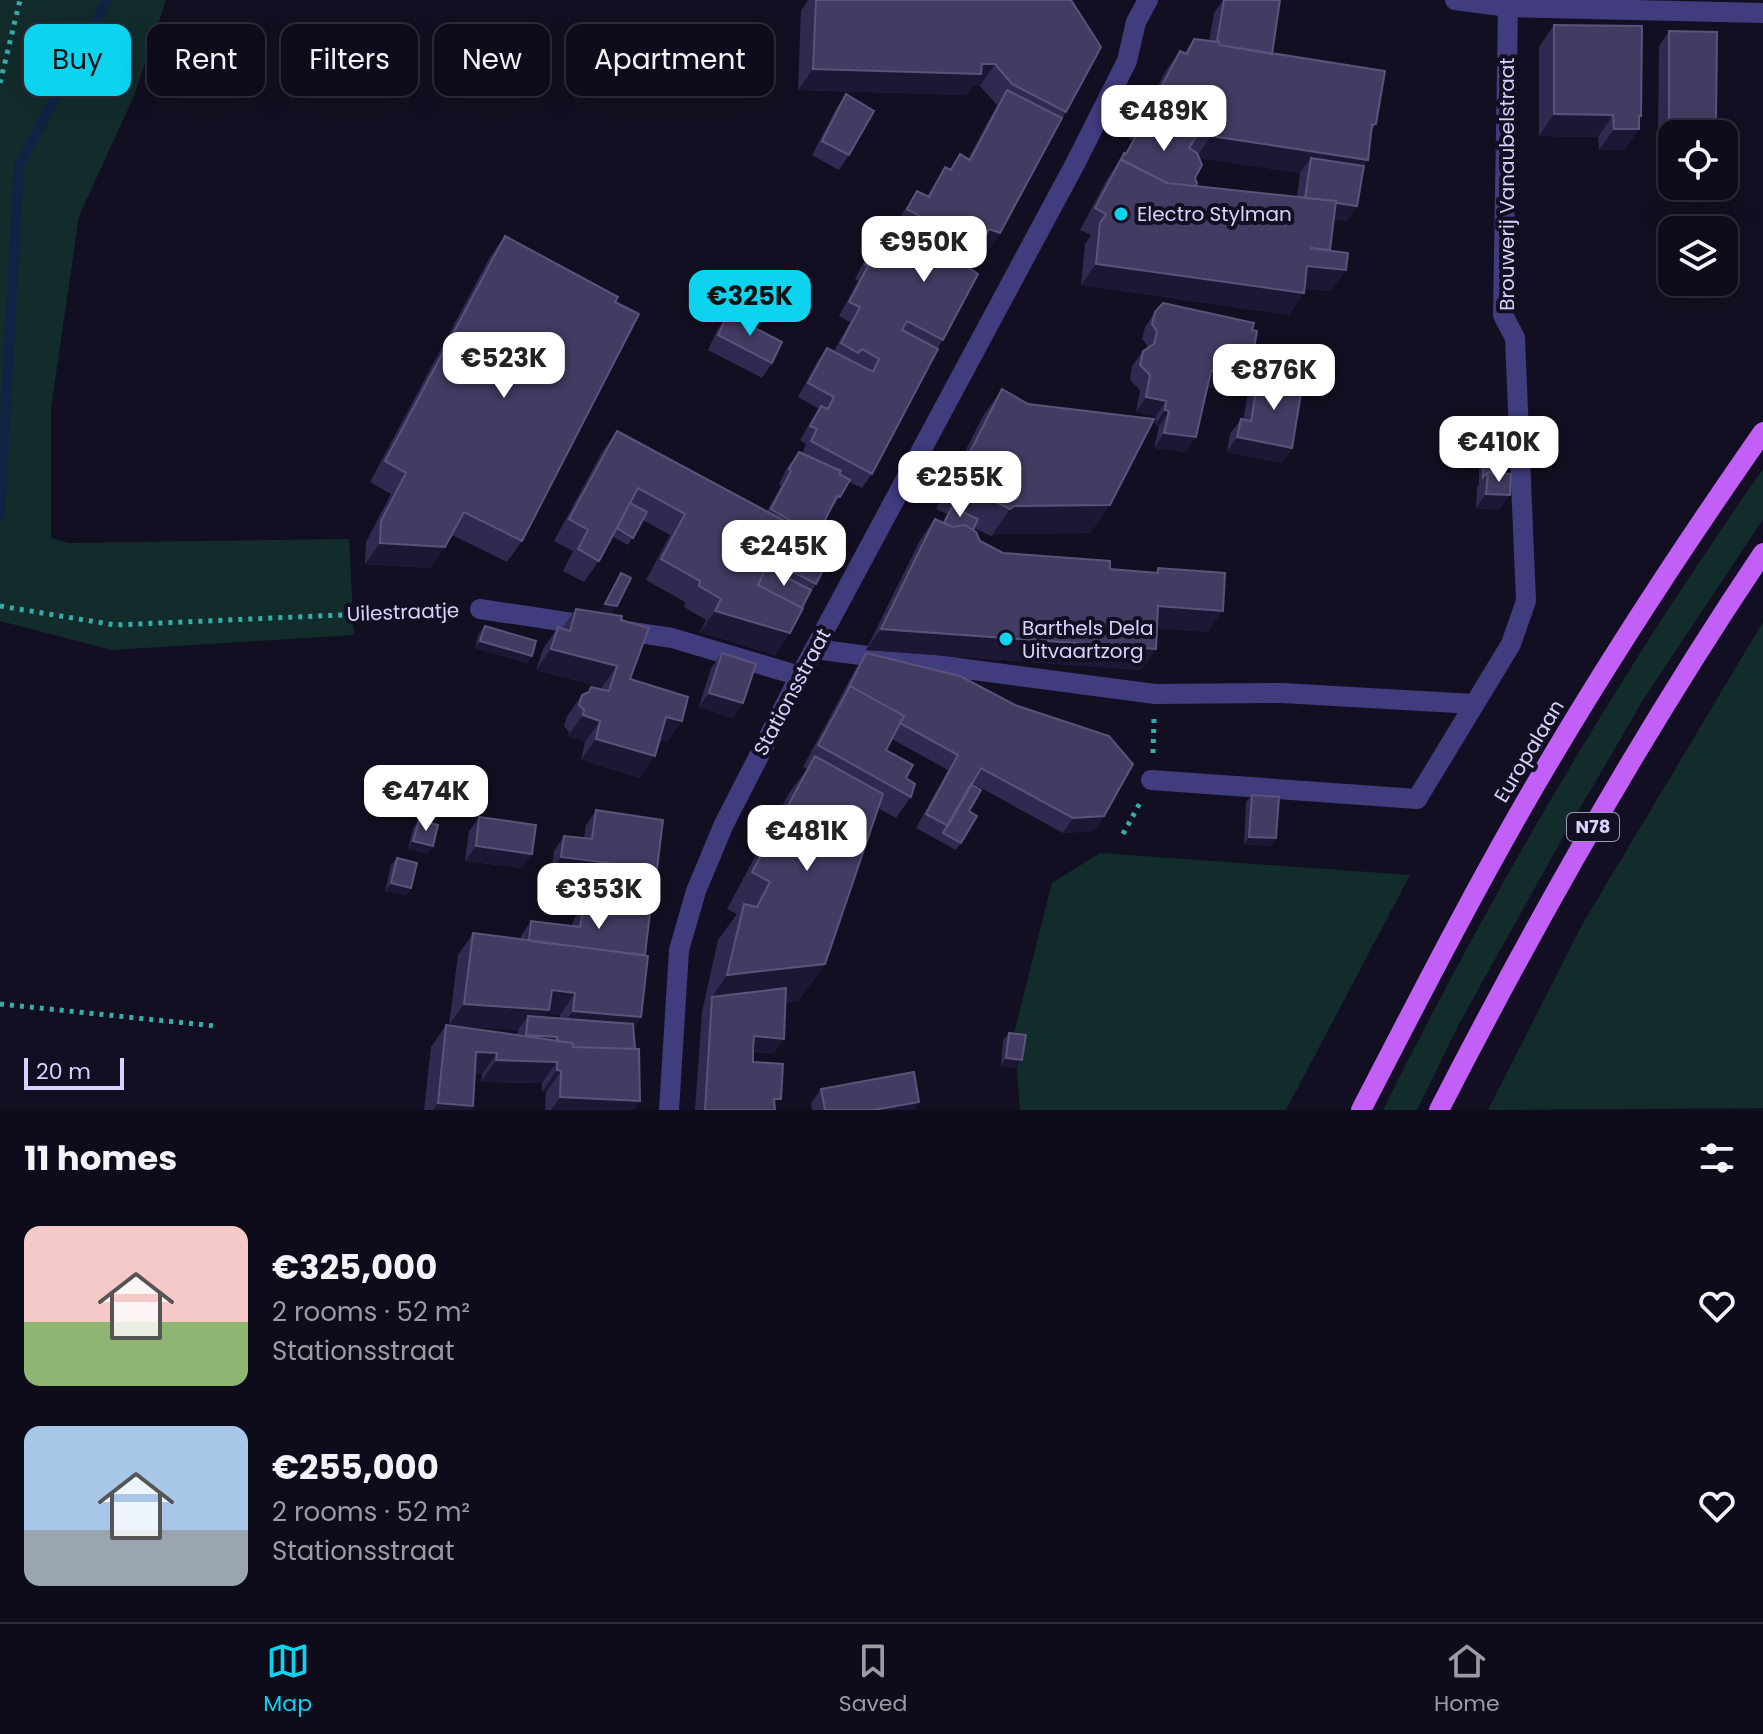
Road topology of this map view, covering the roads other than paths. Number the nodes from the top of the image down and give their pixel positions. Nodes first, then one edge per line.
1 (1148, 0) edge
2 (1455, 0) edge
3 (1508, 7) junction
4 (1763, 13) edge
5 (1763, 432) edge
6 (1763, 553) edge
7 (480, 609) road end
8 (815, 649) junction
9 (800, 676) junction
10 (1474, 704) junction
11 (1151, 780) dead end
12 (669, 1110) edge
13 (1361, 1110) edge
14 (1439, 1110) edge

1 - 8 street, Stationsstraat
2 - 3 street
3 - 4 street
3 - 10 street, Brouwerij Vanaubelstraat
5 - 13 main road, Europalaan
6 - 14 main road, N78
7 - 9 street, Uilestraatje
8 - 9 street, Stationsstraat
8 - 10 street
9 - 12 street, Stationsstraat
10 - 11 street, Brouwerij Vanaubelstraat

